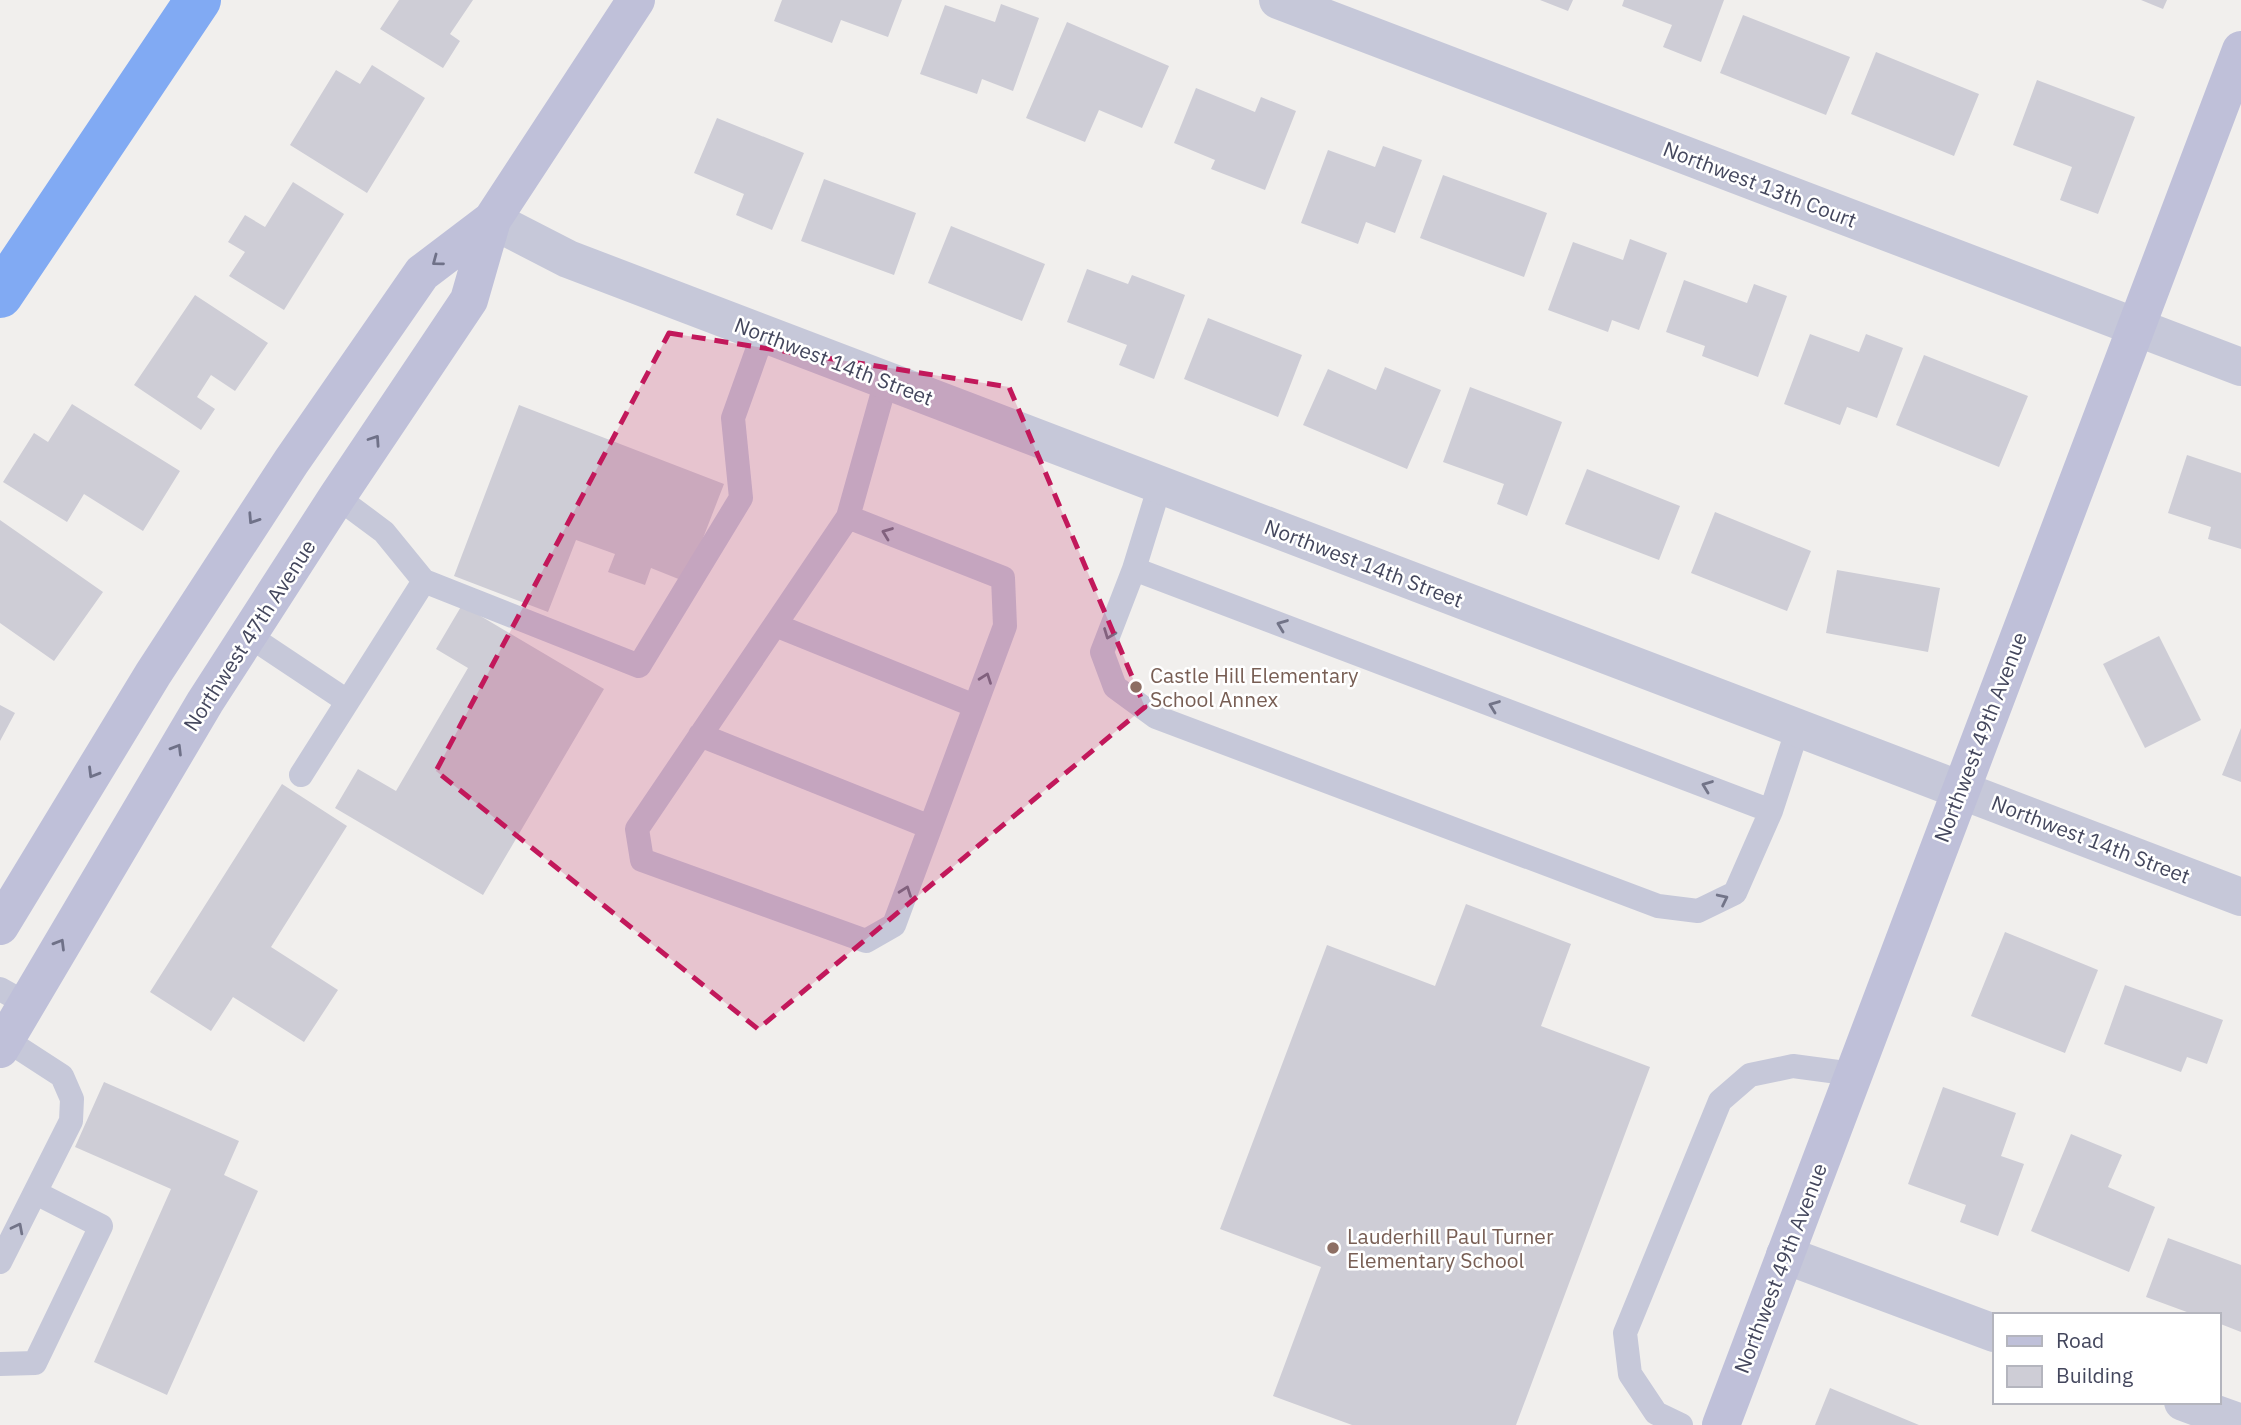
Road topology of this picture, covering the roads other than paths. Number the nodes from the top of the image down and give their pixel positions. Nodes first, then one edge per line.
1 (636, 0) edge
2 (1278, 0) edge
3 (2241, 50) edge
4 (492, 220) junction
5 (2135, 327) junction
6 (763, 334) junction
7 (2241, 367) edge
8 (886, 381) junction
9 (290, 462) junction
10 (1160, 485) junction
11 (337, 497) junction
12 (848, 517) junction
13 (1134, 569) junction
14 (424, 581) junction
15 (775, 625) junction
16 (248, 635) junction
17 (347, 701) junction
18 (975, 706) junction
19 (1798, 728) junction
20 (700, 736) junction
21 (301, 775) dead end
22 (1960, 789) junction
23 (1771, 811) junction
24 (930, 827) junction
25 (2241, 897) edge
26 (0, 926) edge
27 (13, 996) edge
28 (3, 1044) edge
29 (1853, 1073) junction
30 (36, 1193) junction
31 (1784, 1255) junction
32 (0, 1262) edge
33 (1993, 1333) edge
34 (0, 1364) edge
35 (2189, 1404) edge
36 (2241, 1423) edge
37 (1681, 1425) edge
38 (1721, 1425) edge

1 - 4 street, Northwest 47th Avenue
2 - 5 street, Northwest 13th Court
3 - 5 street, Northwest 49th Avenue
4 - 6 street, Northwest 14th Street
4 -> 9 street, Northwest 47th Avenue
11 -> 4 street, Northwest 47th Avenue
5 - 7 street, Northwest 13th Court
5 - 22 street, Northwest 49th Avenue
6 - 8 street, Northwest 14th Street
6 - 14 lane
8 - 10 street, Northwest 14th Street
8 - 12 lane
9 - 11 street
9 -> 26 street, Northwest 47th Avenue
10 - 13 lane
10 - 19 street, Northwest 14th Street
11 - 14 lane
11 - 16 street, Northwest 47th Avenue
12 - 15 lane
18 -> 12 lane
23 -> 13 lane
13 -> 23 lane
14 - 17 lane
15 - 18 lane
15 - 20 lane
16 - 17 lane
27 -> 16 street, Northwest 47th Avenue
17 - 21 lane
18 - 24 lane
19 - 22 street, Northwest 14th Street
19 - 23 lane
20 - 24 lane
20 -> 24 lane
22 - 25 street, Northwest 14th Street
22 - 29 street, Northwest 49th Avenue
27 - 28 street, Northwest 47th Avenue
28 - 30 lane
29 - 31 street, Northwest 49th Avenue
29 - 37 lane
32 -> 30 lane
30 - 34 lane
31 - 33 street
31 - 38 street, Northwest 49th Avenue
35 - 36 street

